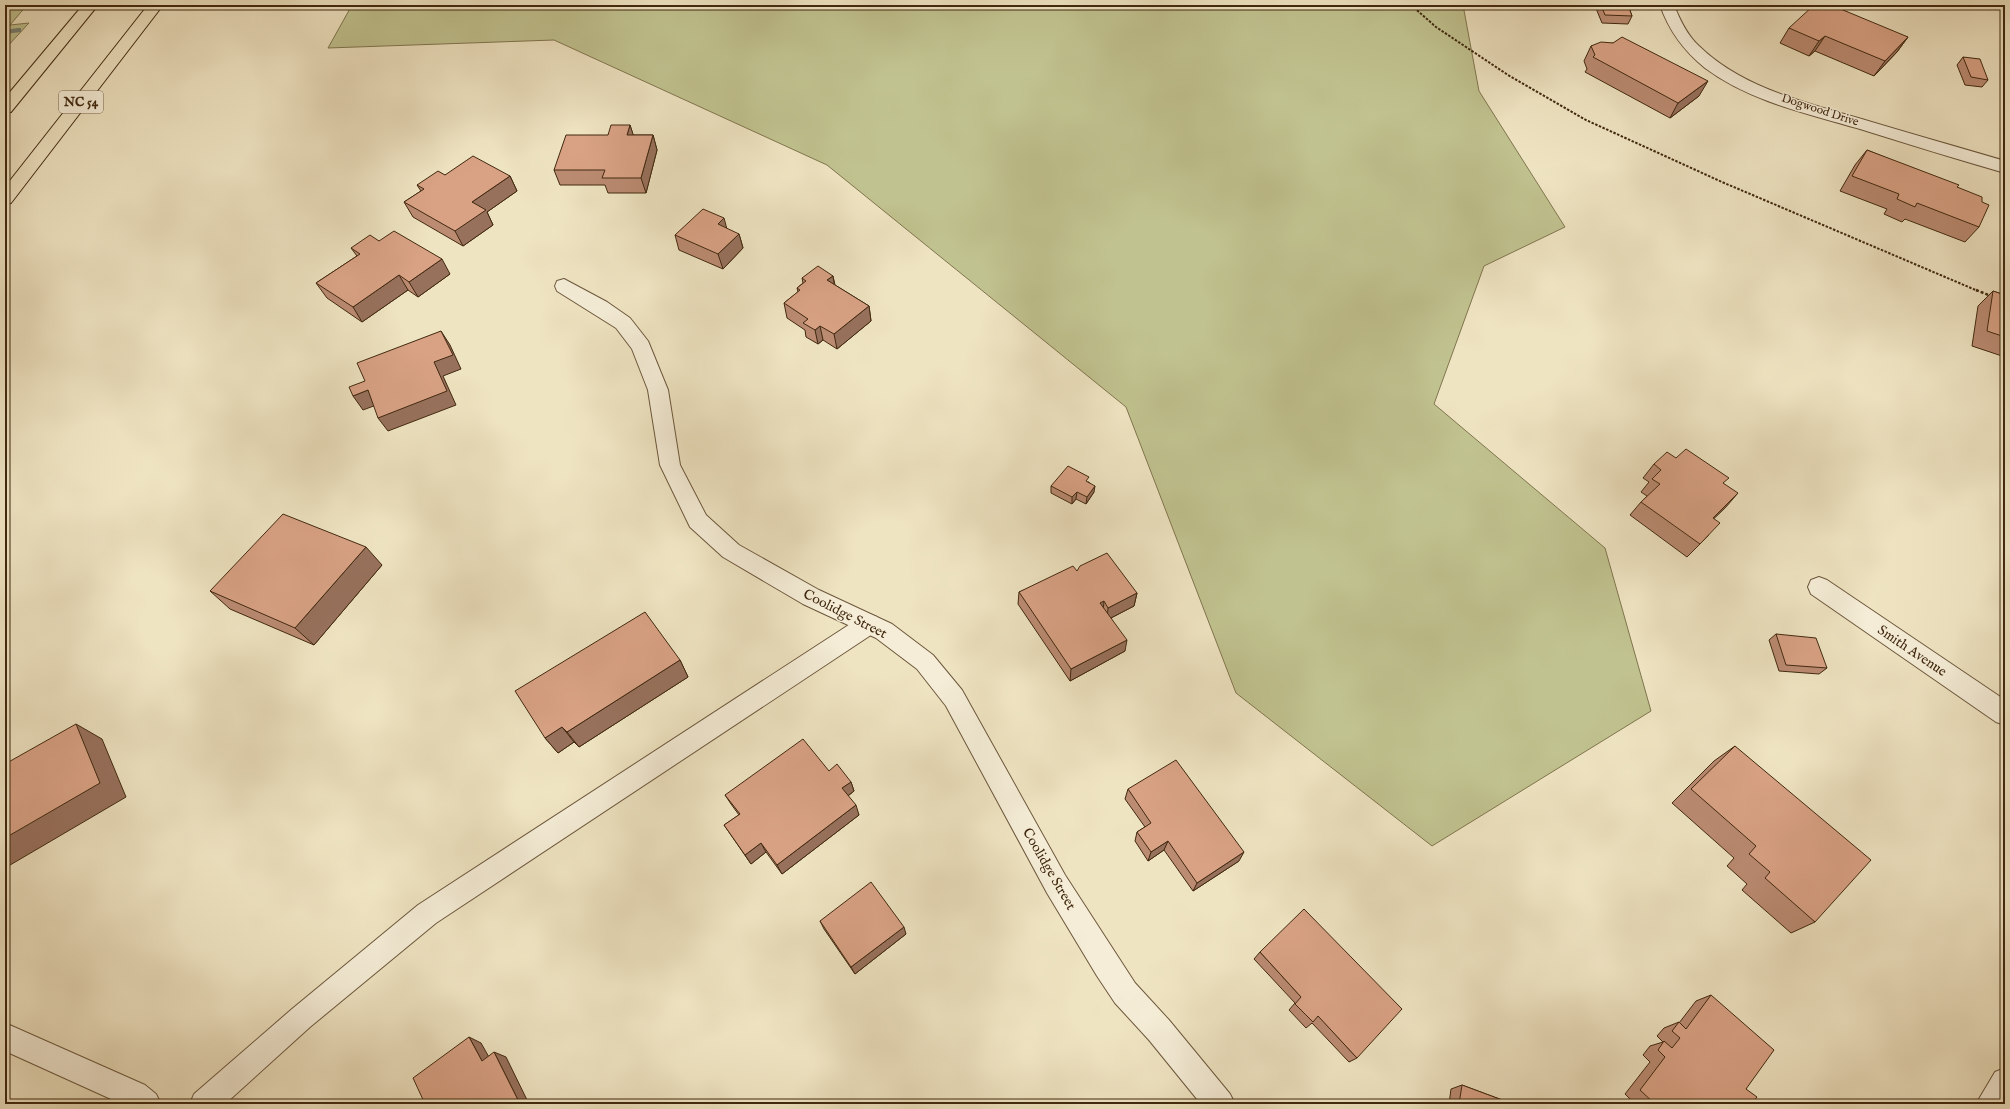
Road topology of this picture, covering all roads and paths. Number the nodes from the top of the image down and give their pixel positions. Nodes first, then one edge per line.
1 (91, 5) edge
2 (156, 5) edge
3 (1411, 5) edge
4 (1666, 5) edge
5 (5, 108) edge
6 (2005, 167) edge
7 (5, 199) edge
8 (564, 286) dead end
9 (1998, 298) edge
10 (1819, 588) dead end
11 (869, 624) junction
12 (2005, 714) edge
13 (5, 1037) edge
14 (2005, 1082) edge
15 (146, 1104) edge
16 (204, 1104) edge
17 (1220, 1104) edge
18 (1991, 1104) edge

1 - 5 highway
2 - 7 highway, NC 54
3 - 9 path
4 - 6 street, Dogwood Drive
8 - 11 street, Coolidge Street
10 - 12 street, Smith Avenue
11 - 16 lane
11 - 17 street, Coolidge Street
13 - 15 street
14 - 18 street

